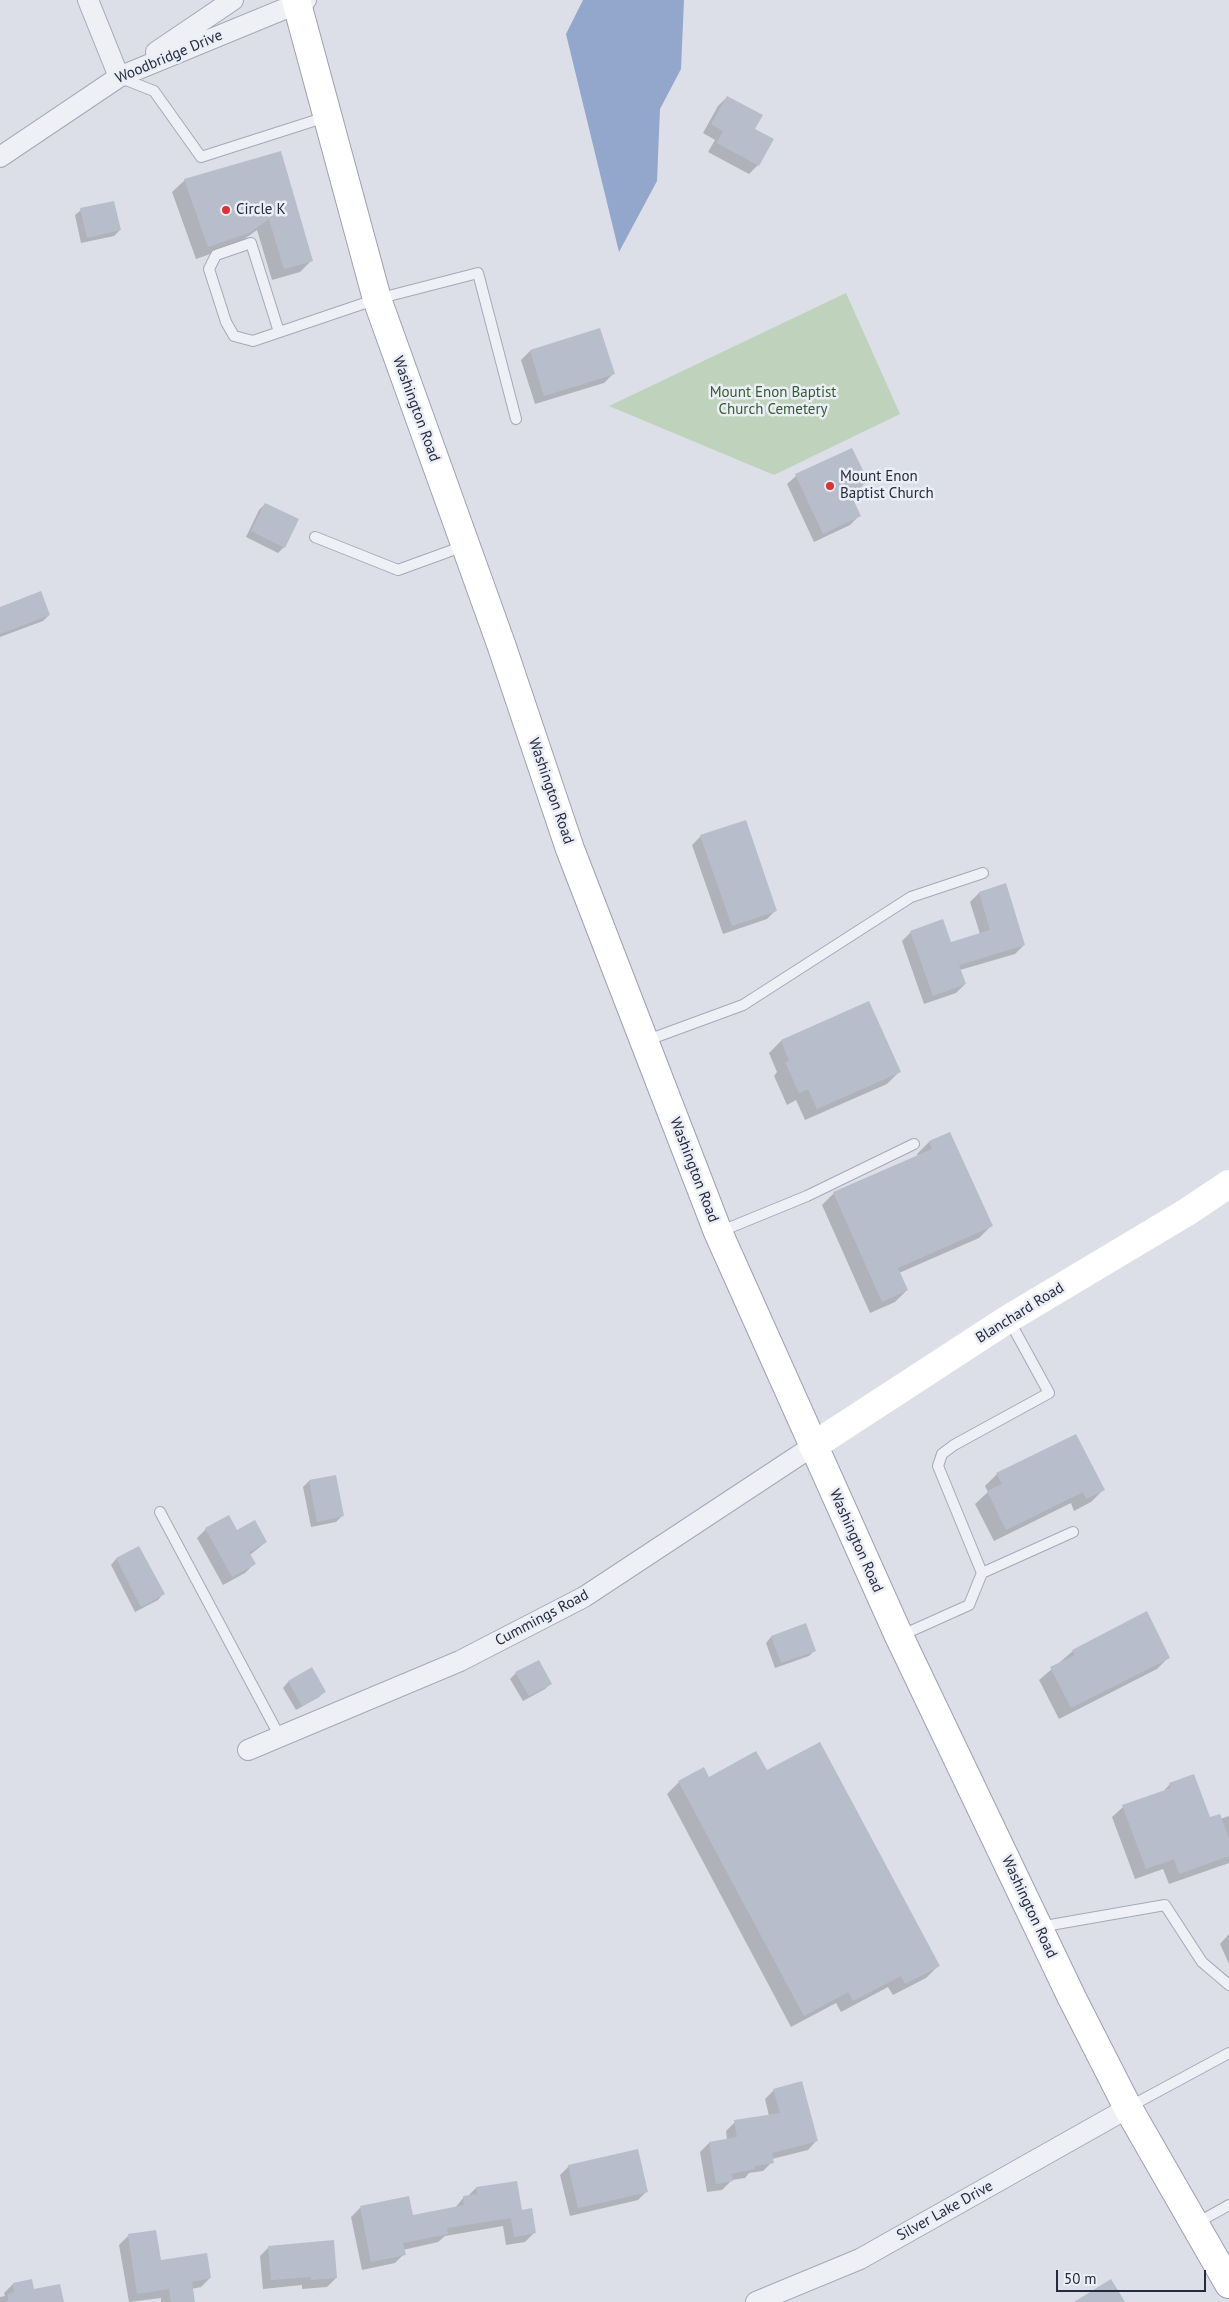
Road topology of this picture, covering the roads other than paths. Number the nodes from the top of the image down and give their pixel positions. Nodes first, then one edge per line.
1 (88, 0) edge
2 (233, 0) edge
3 (299, 1) edge
4 (119, 77) junction
5 (327, 117) junction
6 (0, 158) edge
7 (378, 299) junction
8 (279, 332) junction
9 (516, 419) dead end
10 (315, 537) dead end
11 (465, 546) junction
12 (983, 874) dead end
13 (644, 1041) junction
14 (914, 1144) dead end
15 (1229, 1184) edge
16 (718, 1232) junction
17 (1008, 1319) junction
18 (812, 1446) junction
19 (160, 1512) dead end
20 (1073, 1532) dead end
21 (982, 1573) junction
22 (899, 1636) junction
23 (280, 1737) junction
24 (248, 1750) dead end
25 (1038, 1927) junction
26 (1229, 1985) edge
27 (1229, 2053) edge
28 (1128, 2108) junction
29 (1229, 2205) edge
30 (1195, 2224) junction
31 (1229, 2284) edge
32 (756, 2302) edge

1 - 4 street
2 - 4 street
3 - 4 street, Woodbridge Drive
3 - 5 main road, Washington Road
4 - 5 lane
4 - 6 street, Woodbridge Drive
5 - 7 main road, Washington Road
7 - 8 lane
7 - 9 lane
7 - 11 main road, Washington Road
8 - 8 lane
10 - 11 lane
11 - 13 main road, Washington Road
12 - 13 lane
13 - 16 main road, Washington Road
14 - 16 lane
15 - 17 main road, Blanchard Road
16 - 18 main road, Washington Road
17 - 18 main road, Blanchard Road
17 - 21 lane
18 - 22 main road, Washington Road
18 - 23 street, Cummings Road
19 - 23 lane
20 - 21 lane
21 - 22 lane
22 - 25 main road, Washington Road
23 - 24 street, Cummings Road
25 - 26 lane
25 - 28 main road, Washington Road
27 - 28 lane
28 - 30 main road, Washington Road
28 - 32 street, Silver Lake Drive
29 - 30 lane
30 - 31 main road, Washington Road

